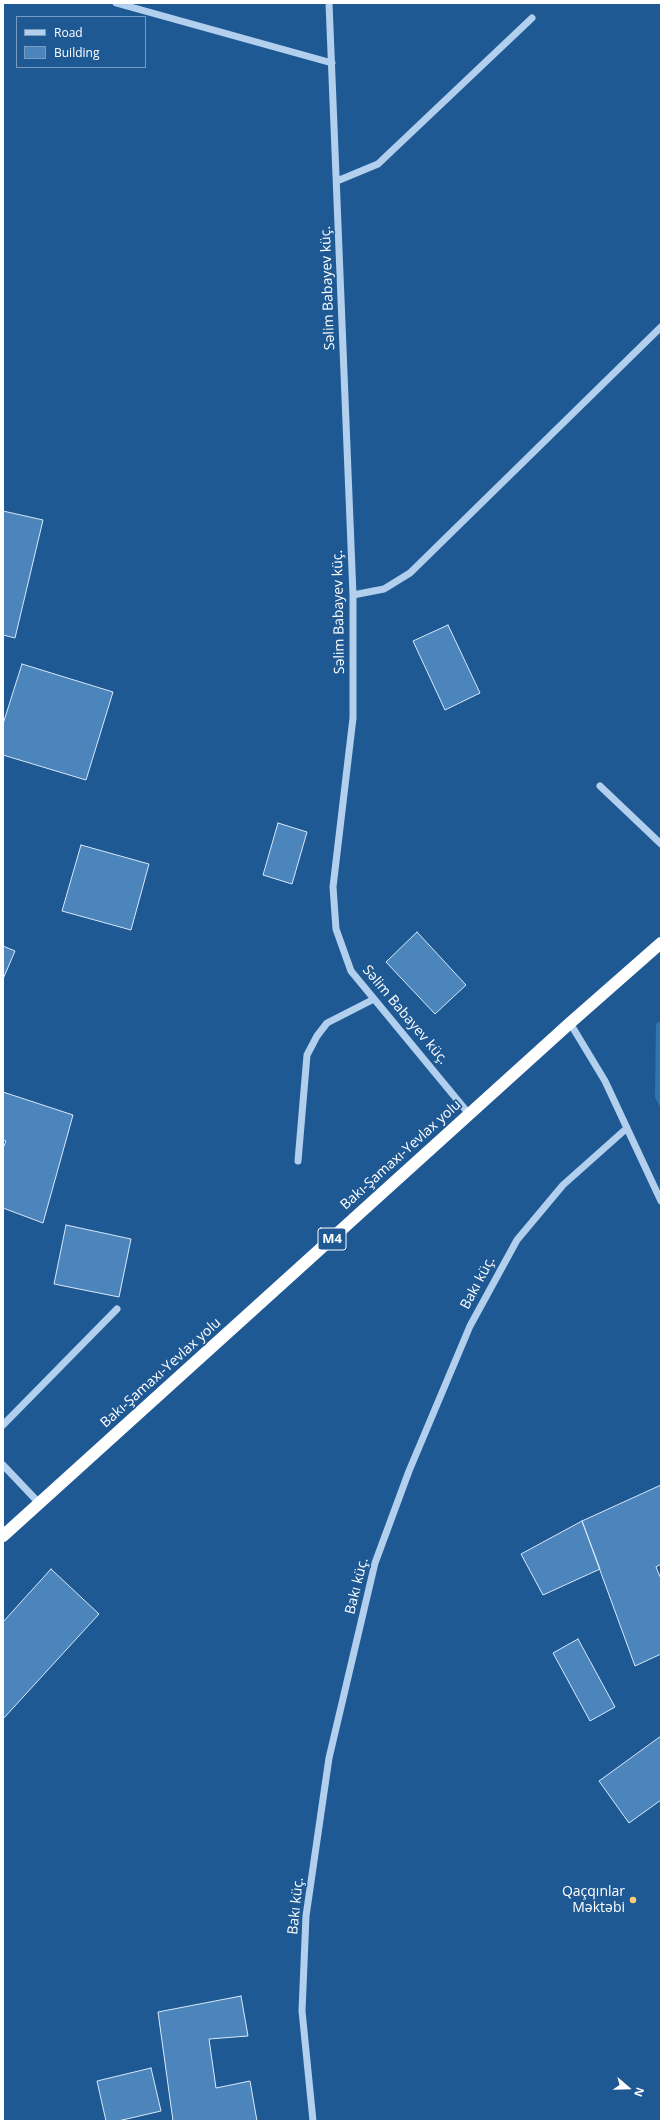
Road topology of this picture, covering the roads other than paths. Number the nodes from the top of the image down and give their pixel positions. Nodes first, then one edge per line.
1 (116, 3) edge
2 (328, 3) edge
3 (532, 18) dead end
4 (332, 63) junction
5 (337, 181) junction
6 (661, 327) edge
7 (353, 595) junction
8 (600, 786) dead end
9 (661, 844) edge
10 (661, 943) edge
11 (374, 999) junction
12 (570, 1023) junction
13 (469, 1114) junction
14 (627, 1128) junction
15 (298, 1161) dead end
16 (661, 1202) edge
17 (117, 1309) dead end
18 (3, 1425) edge
19 (3, 1465) edge
20 (40, 1504) junction
21 (3, 1536) edge
22 (313, 2121) edge

1 - 4 street
2 - 4 street, Səlim Babayev küç.
3 - 5 street
4 - 5 street, Səlim Babayev küç.
5 - 7 street, Səlim Babayev küç.
6 - 7 street
7 - 11 street, Səlim Babayev küç.
8 - 9 street
10 - 12 highway, Bakı-Şamaxı-Yevlax yolu / M4
11 - 13 street, Səlim Babayev küç.
11 - 15 street
12 - 13 highway, Bakı-Şamaxı-Yevlax yolu / M4
12 - 14 street
13 - 20 highway, Bakı-Şamaxı-Yevlax yolu / M4
14 - 16 street
14 - 22 street, Bakı küç.
17 - 18 street
19 - 20 street
20 - 21 highway, Bakı-Şamaxı-Yevlax yolu / M4

